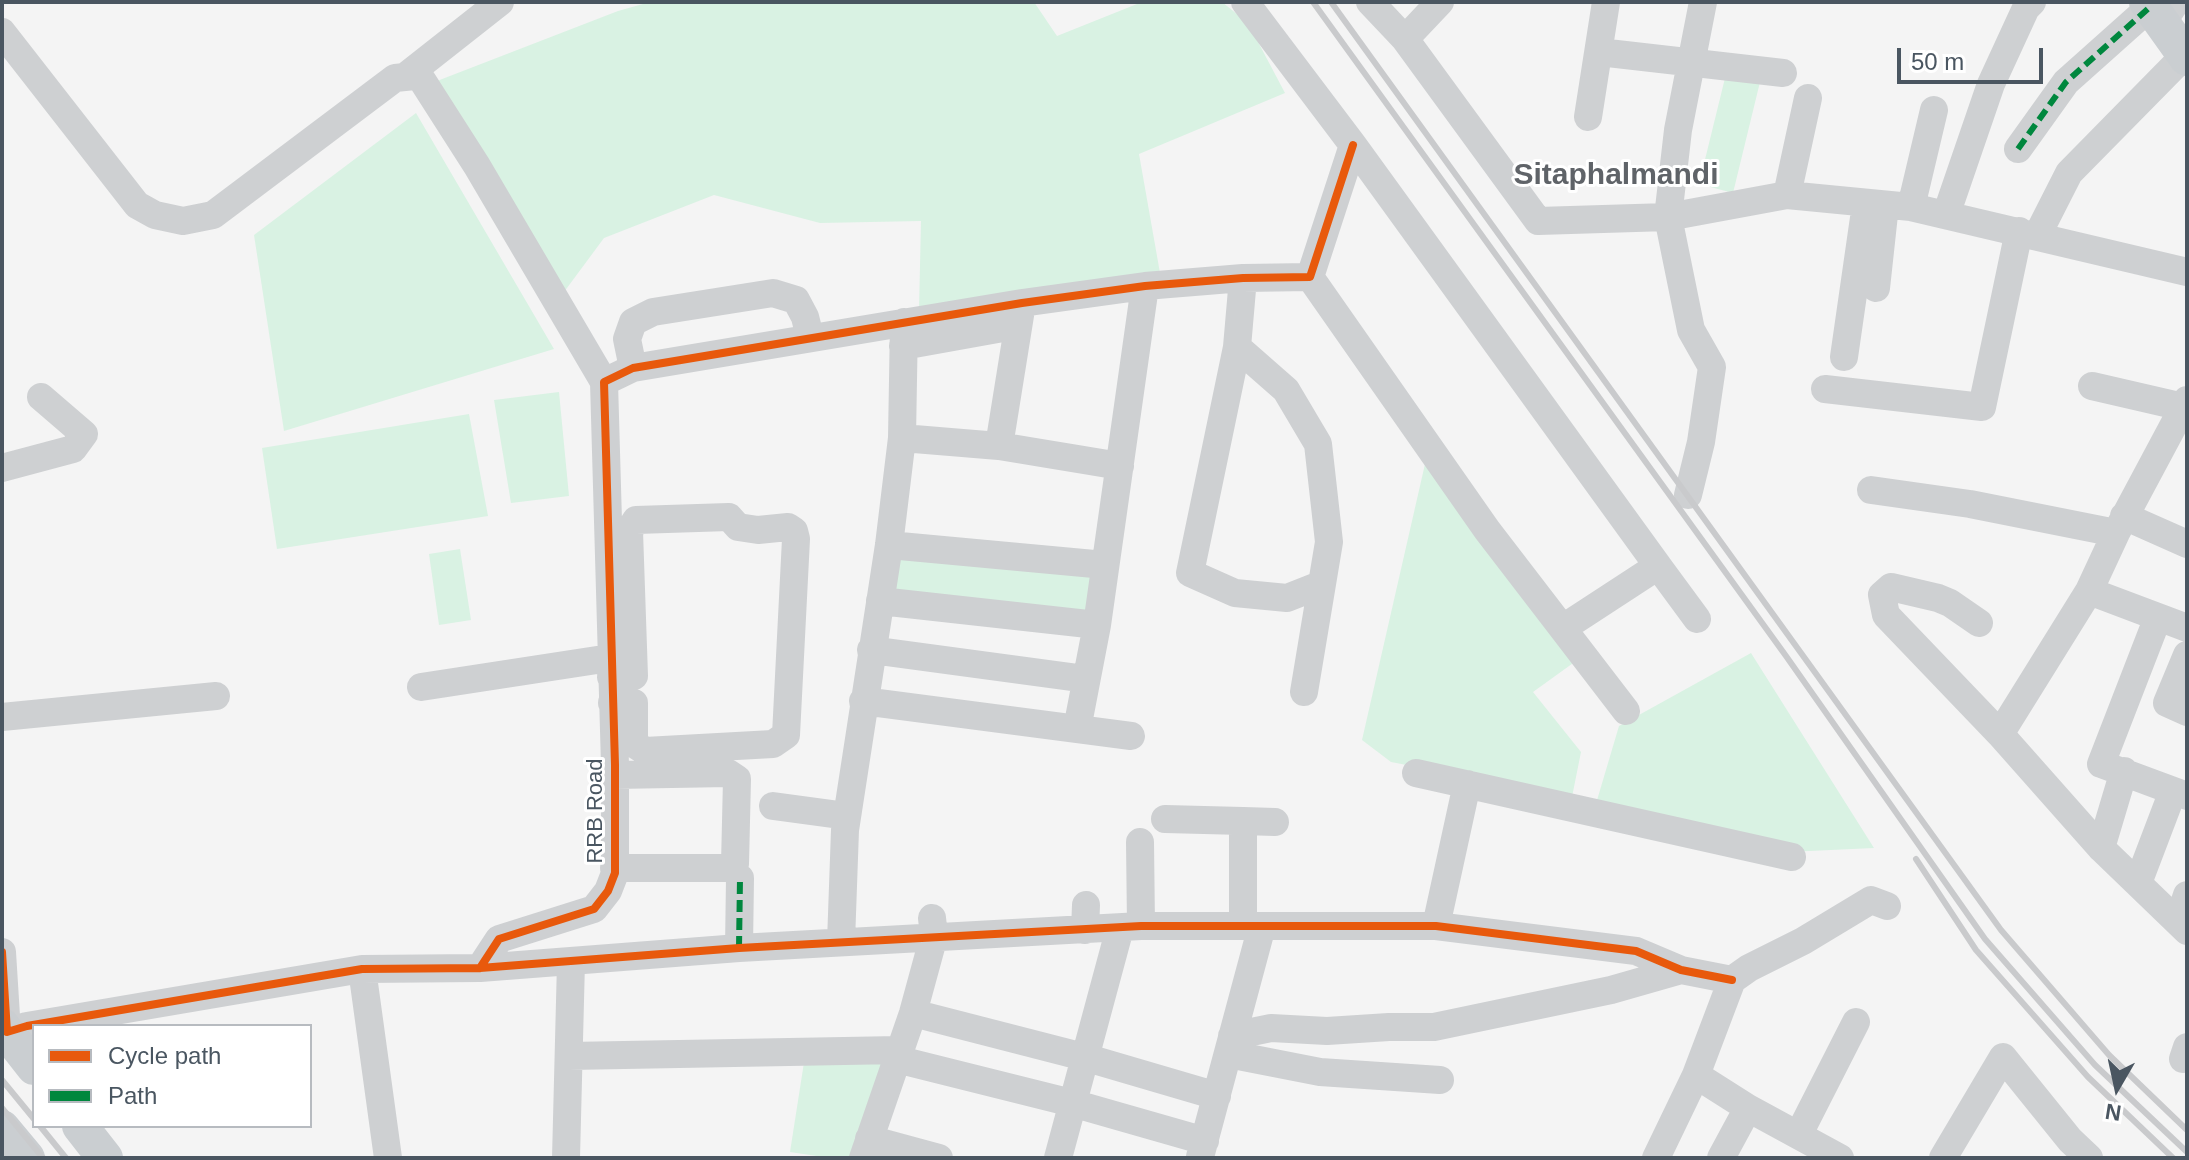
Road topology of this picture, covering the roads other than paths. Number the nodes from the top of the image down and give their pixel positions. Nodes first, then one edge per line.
1 (500, 2) edge
2 (1245, 2) edge
3 (1370, 2) edge
4 (1440, 2) edge
5 (1606, 2) edge
6 (1703, 2) edge
7 (2032, 2) edge
8 (2159, 9) edge
9 (2, 32) edge
10 (1405, 39) junction
11 (1599, 52) junction
12 (2186, 57) edge
13 (1692, 61) junction
14 (1783, 73) dead end
15 (406, 76) junction
16 (1808, 98) dead end
17 (1934, 110) dead end
18 (1588, 117) dead end
19 (1353, 145) junction
20 (2018, 149) dead end
21 (1787, 195) junction
22 (1887, 205) junction
23 (1946, 215) junction
24 (1668, 217) junction
25 (2028, 234) junction
26 (2187, 272) edge
27 (1310, 277) junction
28 (1243, 278) junction
29 (1145, 286) junction
30 (1876, 288) dead end
31 (1022, 303) junction
32 (1003, 328) dead end
33 (810, 337) junction
34 (906, 337) junction
35 (1237, 347) junction
36 (1844, 357) dead end
37 (633, 368) junction
38 (604, 382) junction
39 (2092, 386) dead end
40 (1825, 389) dead end
41 (41, 397) dead end
42 (2185, 403) edge
43 (913, 410) dead end
44 (902, 438) junction
45 (999, 446) junction
46 (1120, 466) junction
47 (2, 468) edge
48 (1871, 490) dead end
49 (1688, 495) dead end
50 (2120, 525) junction
51 (2187, 544) edge
52 (889, 545) junction
53 (1105, 565) junction
54 (1658, 566) junction
55 (1320, 585) junction
56 (2089, 591) junction
57 (880, 601) junction
58 (2158, 617) junction
59 (1697, 619) dead end
60 (1979, 623) dead end
61 (1097, 625) junction
62 (1563, 628) junction
63 (2187, 628) edge
64 (871, 650) junction
65 (2187, 655) edge
66 (1086, 679) junction
67 (620, 684) junction
68 (421, 687) dead end
69 (1304, 692) dead end
70 (216, 696) dead end
71 (863, 701) junction
72 (1626, 711) dead end
73 (2187, 712) edge
74 (2, 717) edge
75 (1077, 729) junction
76 (2000, 734) junction
77 (1131, 736) dead end
78 (2124, 771) junction
79 (1416, 773) dead end
80 (615, 775) junction
81 (1467, 784) junction
82 (2180, 793) edge
83 (773, 806) dead end
84 (847, 816) junction
85 (1165, 819) dead end
86 (1243, 821) junction
87 (1275, 822) dead end
88 (1140, 842) dead end
89 (2101, 848) junction
90 (1792, 857) dead end
91 (614, 868) junction
92 (740, 878) dead end
93 (2138, 883) junction
94 (2187, 895) edge
95 (1887, 906) dead end
96 (1252, 926) junction
97 (1436, 926) junction
98 (2182, 926) edge
99 (947, 927) junction
100 (1131, 927) junction
101 (841, 942) junction
102 (739, 948) junction
103 (2, 952) edge
104 (571, 962) junction
105 (480, 968) junction
106 (362, 969) junction
107 (1681, 970) junction
108 (1732, 980) junction
109 (913, 1013) junction
110 (1856, 1022) dead end
111 (39, 1024) edge
112 (32, 1025) edge
113 (4, 1029) edge
114 (1230, 1045) junction
115 (897, 1055) junction
116 (569, 1056) junction
117 (1084, 1057) junction
118 (32, 1064) edge
119 (1696, 1075) junction
120 (1440, 1080) dead end
121 (1217, 1096) junction
122 (1072, 1103) junction
123 (1748, 1108) junction
124 (2, 1128) edge
125 (82, 1128) edge
126 (1799, 1134) junction
127 (866, 1149) edge
128 (1202, 1150) edge
129 (27, 1158) edge
130 (105, 1158) edge
131 (388, 1158) edge
132 (566, 1158) edge
133 (939, 1158) edge
134 (1058, 1158) edge
135 (1656, 1158) edge
136 (1721, 1158) edge
137 (1840, 1158) edge
138 (1943, 1158) edge
139 (2089, 1158) edge

1 - 15 street
2 - 19 street
3 - 10 street
4 - 10 street
5 - 11 street
6 - 13 street
7 - 23 street
8 - 12 main road
8 - 20 street
9 - 15 street
10 - 24 street
11 - 13 street
11 - 18 street
12 - 25 street
13 - 14 street
13 - 24 street
15 - 38 street
16 - 21 street
17 - 22 street
19 - 27 street
19 - 54 street
21 - 22 street
21 - 24 street
22 - 23 street
22 - 30 street
22 - 36 street
23 - 25 street
24 - 49 street
25 - 26 street
25 - 40 street
27 - 28 street
27 - 62 street
28 - 29 street
28 - 35 street
29 - 31 street
29 - 46 street
31 - 34 street
31 - 45 street
32 - 34 street
33 - 34 street
33 - 37 street
33 - 37 street
34 - 43 street
34 - 44 street
35 - 55 street
35 - 55 street
37 - 38 street
38 - 67 street, RRB Road
39 - 42 street
41 - 47 street
42 - 50 street
44 - 45 street
44 - 52 street
45 - 46 street
46 - 53 street
48 - 50 street
50 - 51 street
50 - 56 street
52 - 53 street
52 - 57 street
53 - 61 street
54 - 59 street
54 - 62 street
55 - 69 street
56 - 58 street
56 - 76 street
57 - 61 street
57 - 64 street
58 - 63 street
58 - 78 street
60 - 76 street
61 - 66 street
62 - 72 street
64 - 66 street
64 - 71 street
65 - 73 street
66 - 75 street
67 - 67 street
67 - 68 street
67 - 80 street, RRB Road
70 - 74 street
71 - 75 street
71 - 84 street
75 - 77 street
76 - 89 street
78 - 82 street
78 - 89 street
79 - 81 street
80 - 91 street, RRB Road
80 - 91 street
81 - 90 street
81 - 97 street
82 - 93 street
83 - 84 street
84 - 101 street
85 - 86 street
86 - 87 street
86 - 96 street
88 - 100 street
89 - 93 street
91 - 105 street, RRB Road
92 - 102 street
93 - 98 street
94 - 98 street
95 - 108 street
96 - 97 street
96 - 100 street
96 - 114 street
97 - 107 street
99 - 100 street
99 - 101 street
99 - 109 street
100 - 117 street
101 - 102 street
102 - 104 street
103 - 113 street
104 - 105 street
104 - 116 street
105 - 106 street
106 - 111 street
106 - 131 street
107 - 108 street
107 - 114 street
108 - 119 street
109 - 115 street
109 - 117 street
110 - 126 street
112 - 113 street
113 - 118 main road
114 - 120 street
114 - 121 street
115 - 116 street
115 - 122 street
115 - 127 street
116 - 132 street
117 - 121 street
117 - 122 street
119 - 123 street
119 - 135 street
121 - 128 street
122 - 128 street
122 - 134 street
123 - 126 street
123 - 136 street
124 - 129 main road
125 - 130 main road
126 - 137 street
127 - 133 street
138 - 139 street

